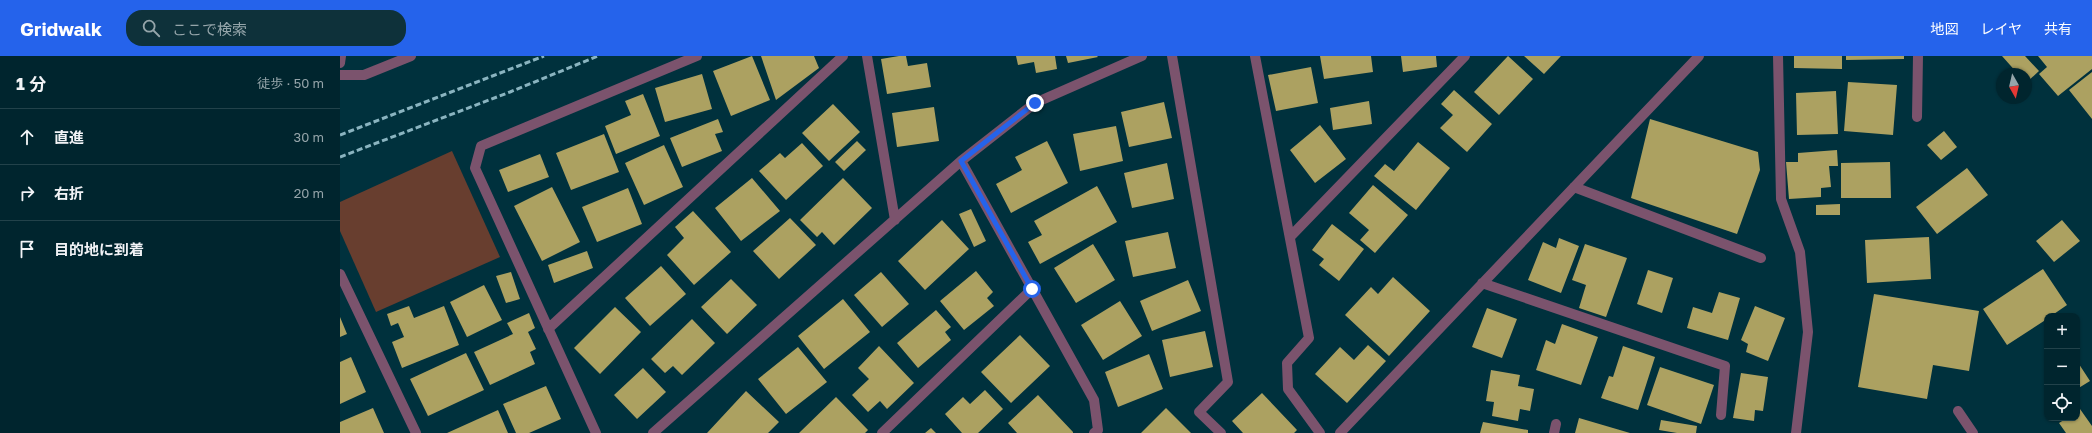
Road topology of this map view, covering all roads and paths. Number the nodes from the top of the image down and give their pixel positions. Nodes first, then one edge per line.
1 (341, 56) edge
2 (411, 56) edge
3 (697, 56) edge
4 (842, 56) edge
5 (866, 56) edge
6 (1142, 56) edge
7 (1172, 56) edge
8 (1255, 56) edge
9 (1465, 56) edge
10 (1699, 56) edge
11 (1778, 56) edge
12 (1918, 56) edge
13 (340, 63) edge
14 (340, 75) edge
15 (1917, 117) dead end
16 (961, 161) junction
17 (1574, 187) junction
18 (895, 220) junction
19 (1290, 237) junction
20 (1762, 258) dead end
21 (340, 274) edge
22 (1482, 284) junction
23 (1032, 289) junction
24 (548, 329) junction
25 (1958, 411) dead end
26 (1721, 415) dead end
27 (416, 433) edge
28 (596, 433) edge
29 (653, 433) edge
30 (882, 433) edge
31 (1094, 433) edge
32 (1221, 433) edge
33 (1320, 433) edge
34 (1340, 433) edge
35 (1796, 433) edge
36 (1973, 433) edge

1 - 13 street
2 - 14 street
3 - 24 street
4 - 24 street
5 - 18 street
6 - 16 street
7 - 32 street
8 - 19 street
9 - 19 street
10 - 17 street
11 - 35 street
12 - 15 street
16 - 18 street
16 - 23 street
17 - 20 street
17 - 22 street
18 - 29 street
19 - 33 street
21 - 27 street
22 - 26 street
22 - 34 street
23 - 30 street
23 - 31 street
24 - 28 street
25 - 36 street

